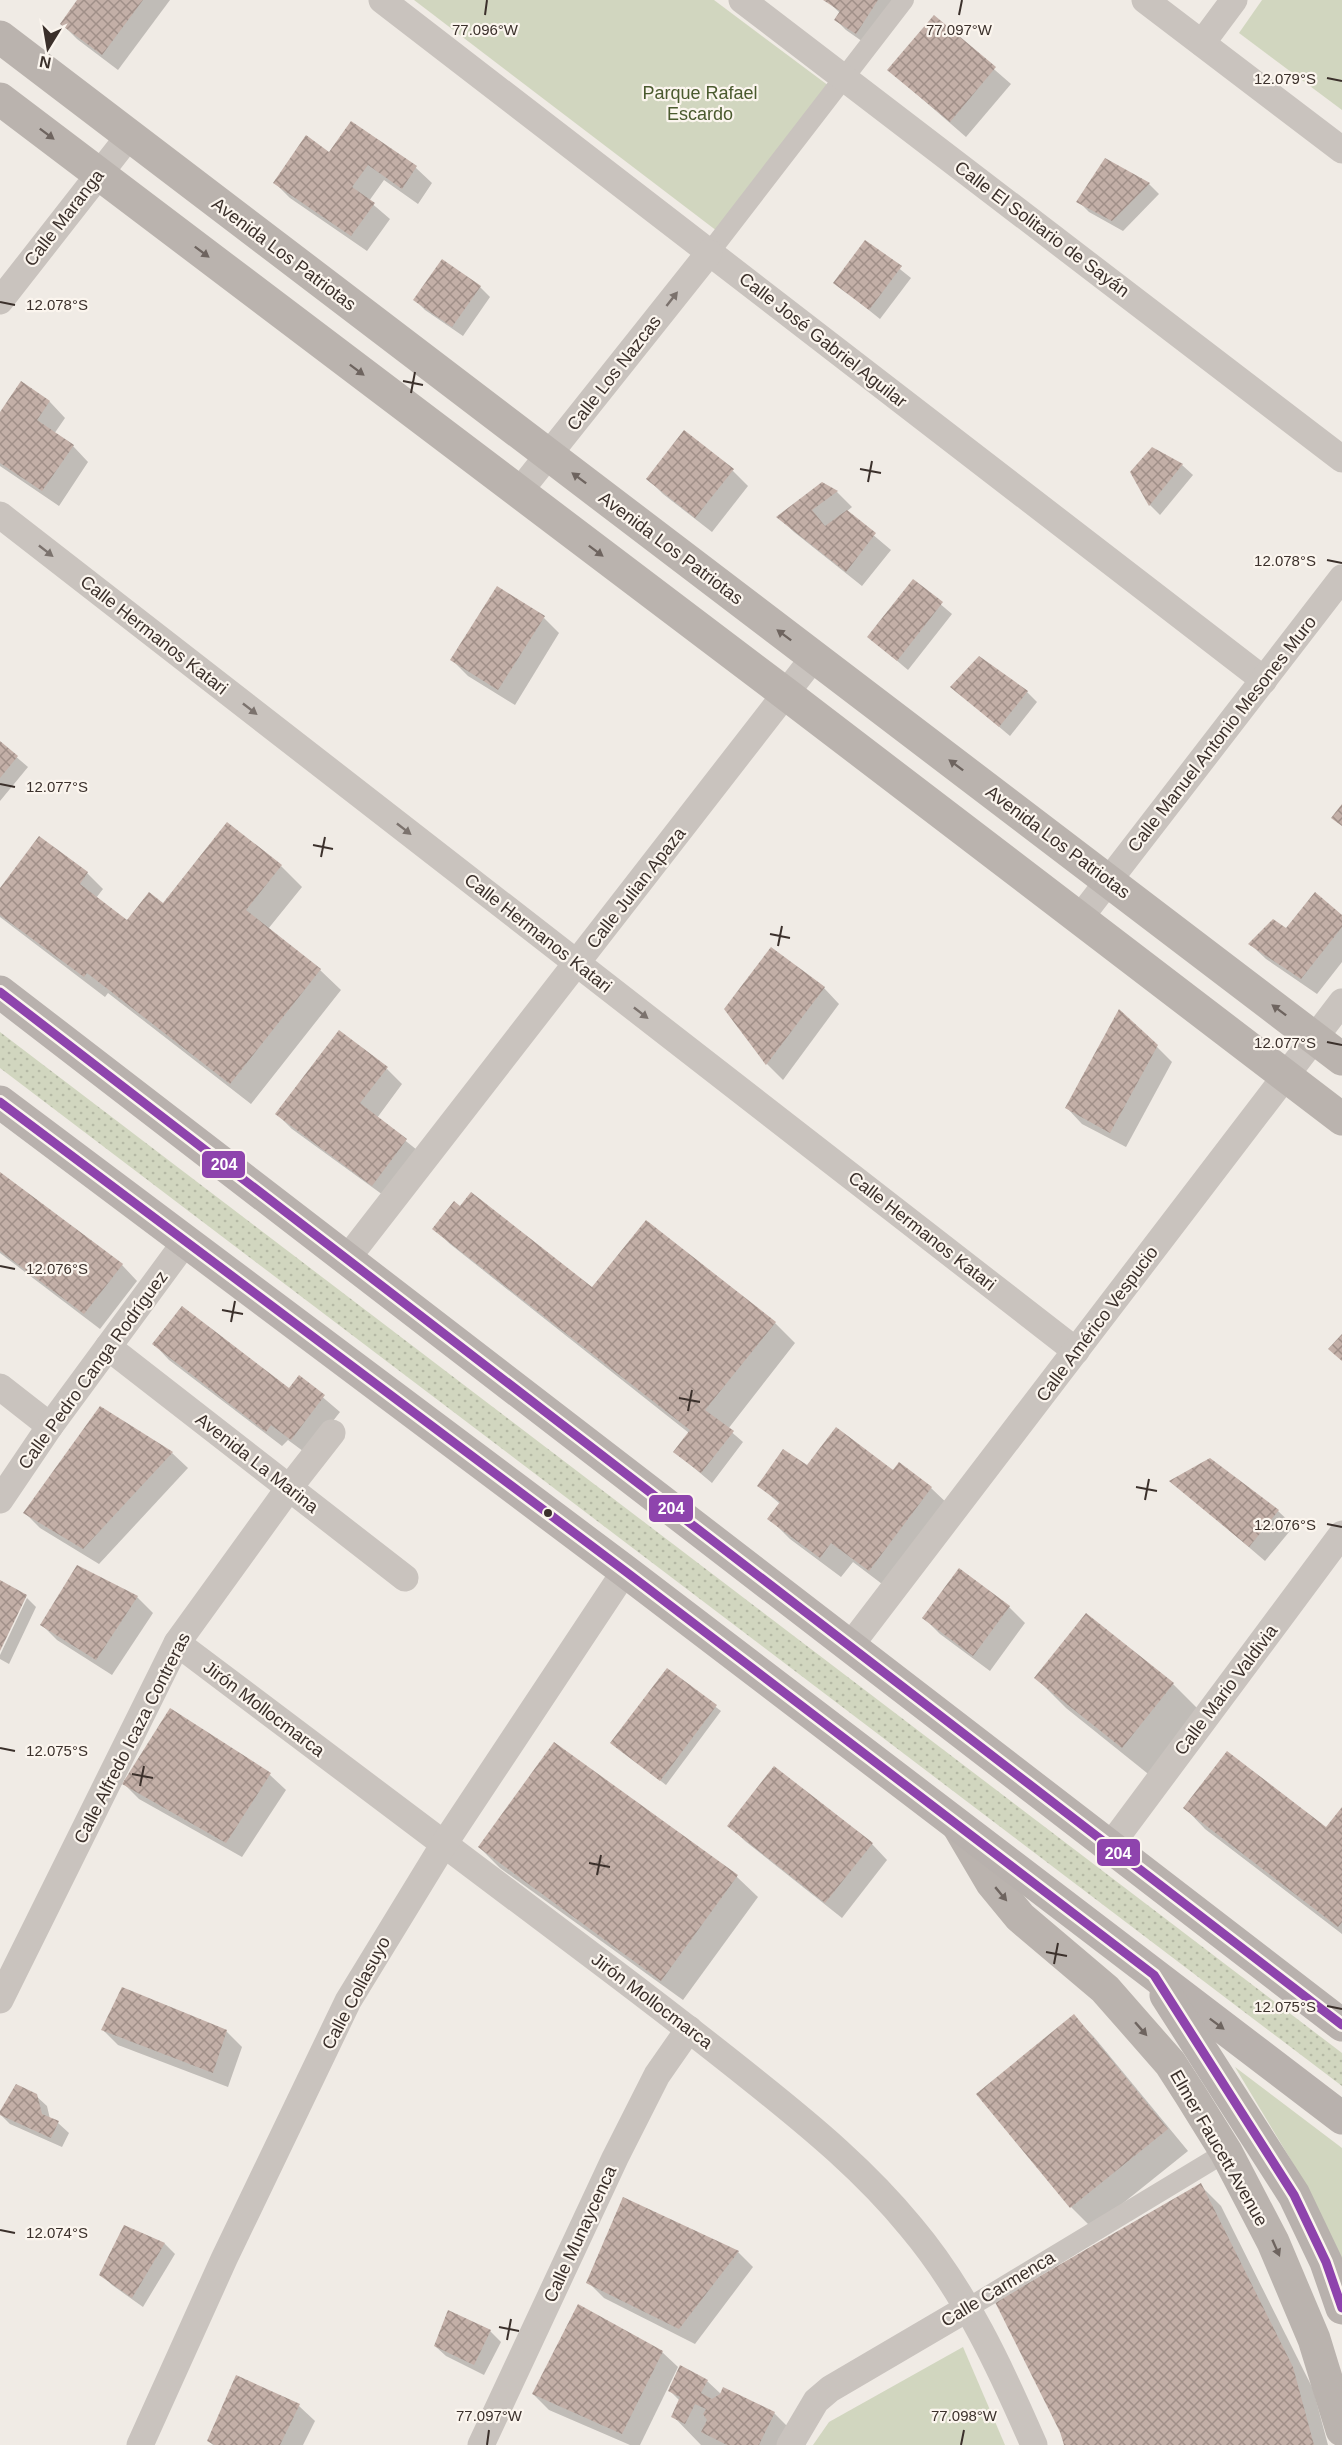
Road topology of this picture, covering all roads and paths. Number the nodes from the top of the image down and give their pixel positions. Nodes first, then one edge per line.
1 (382, 0) edge
2 (742, 0) edge
3 (904, 0) edge
4 (1145, 0) edge
5 (1234, 0) edge
6 (0, 37) edge
7 (1202, 43) junction
8 (844, 78) junction
9 (0, 99) edge
10 (129, 136) junction
11 (1342, 150) edge
12 (99, 174) junction
13 (709, 253) junction
14 (0, 301) edge
15 (549, 455) junction
16 (1342, 459) edge
17 (518, 493) junction
18 (0, 515) edge
19 (1342, 579) edge
20 (814, 657) junction
21 (1264, 680) junction
22 (786, 694) junction
23 (1108, 881) junction
24 (1079, 919) junction
25 (577, 963) junction
26 (0, 992) edge
27 (1342, 1002) edge
28 (1315, 1038) junction
29 (1342, 1059) edge
30 (1286, 1077) junction
31 (0, 1102) edge
32 (1342, 1119) edge
33 (186, 1241) junction
34 (346, 1260) junction
35 (108, 1347) junction
36 (1076, 1351) junction
37 (0, 1387) edge
38 (50, 1426) junction
39 (332, 1433) dead end
40 (289, 1488) junction
41 (0, 1500) edge
42 (1342, 1534) edge
43 (625, 1570) junction
44 (405, 1578) dead end
45 (177, 1643) junction
46 (850, 1646) junction
47 (959, 1827) junction
48 (444, 1844) junction
49 (1110, 1846) junction
50 (1154, 1976) junction
51 (0, 2000) edge
52 (1342, 2025) edge
53 (689, 2029) junction
54 (1342, 2118) edge
55 (1226, 2152) junction
56 (968, 2308) junction
57 (1342, 2308) edge
58 (1342, 2430) edge
59 (140, 2445) edge
60 (481, 2445) edge
61 (790, 2445) edge
62 (1034, 2445) edge

1 - 13 street, Calle José Gabriel Aguilar
2 - 8 street, Calle El Solitario de Sayán
3 - 8 street
4 - 7 street
5 - 7 street
6 - 10 main road, Avenida Los Patriotas
7 - 11 street
8 - 13 street
8 - 16 street, Calle El Solitario de Sayán
9 -> 12 main road
10 - 12 street, Calle Maranga
10 - 15 main road, Avenida Los Patriotas
12 - 14 street, Calle Maranga
12 -> 17 main road
15 -> 13 street, Calle Los Nazcas
13 - 21 street, Calle José Gabriel Aguilar
15 - 17 street, Calle Los Nazcas
20 -> 15 main road, Avenida Los Patriotas
17 -> 22 main road
18 -> 25 street, Calle Hermanos Katari
19 - 21 street, Calle Manuel Antonio Mesones Muro
20 - 22 street, Calle Julian Apaza
23 -> 20 main road, Avenida Los Patriotas
21 - 23 street, Calle Manuel Antonio Mesones Muro
22 - 24 main road
22 - 25 street, Calle Julian Apaza
23 - 24 street, Calle Manuel Antonio Mesones Muro
28 -> 23 main road, Avenida Los Patriotas
24 - 30 main road
25 - 34 street, Calle Julian Apaza
25 -> 36 street, Calle Hermanos Katari
26 - 34 main road
27 - 28 street, Calle Américo Vespucio
28 - 29 main road, Avenida Los Patriotas
28 - 30 street, Calle Américo Vespucio
30 - 32 main road
30 - 36 street, Calle Américo Vespucio
31 - 33 main road
33 - 35 street, Calle Pedro Canga Rodríguez
33 - 43 main road
34 - 46 main road
35 - 38 street, Calle Pedro Canga Rodríguez
35 - 40 street, Avenida La Marina
36 - 46 street, Calle Américo Vespucio
37 - 38 street
38 - 41 street, Calle Pedro Canga Rodríguez
39 - 40 street, Calle Alfredo Icaza Contreras
40 - 44 street, Avenida La Marina
40 - 45 street, Calle Alfredo Icaza Contreras
42 - 49 street, Calle Mario Valdivia
43 - 47 main road
43 - 48 street, Calle Collasuyo
45 - 48 street, Jirón Mollocmarca
45 - 51 street, Calle Alfredo Icaza Contreras
46 - 49 main road
47 - 50 main road
47 -> 55 main road, Elmer Faucett Avenue
48 - 53 street, Jirón Mollocmarca
48 - 59 street, Calle Collasuyo
49 - 52 main road
50 -> 54 main road
50 - 57 main road
53 - 56 street, Jirón Mollocmarca
53 - 60 street, Calle Munaycenca
55 - 56 street, Calle Carmenca
55 -> 58 main road, Elmer Faucett Avenue
56 - 61 street, Calle Carmenca
56 - 62 street, Jirón Mollocmarca

